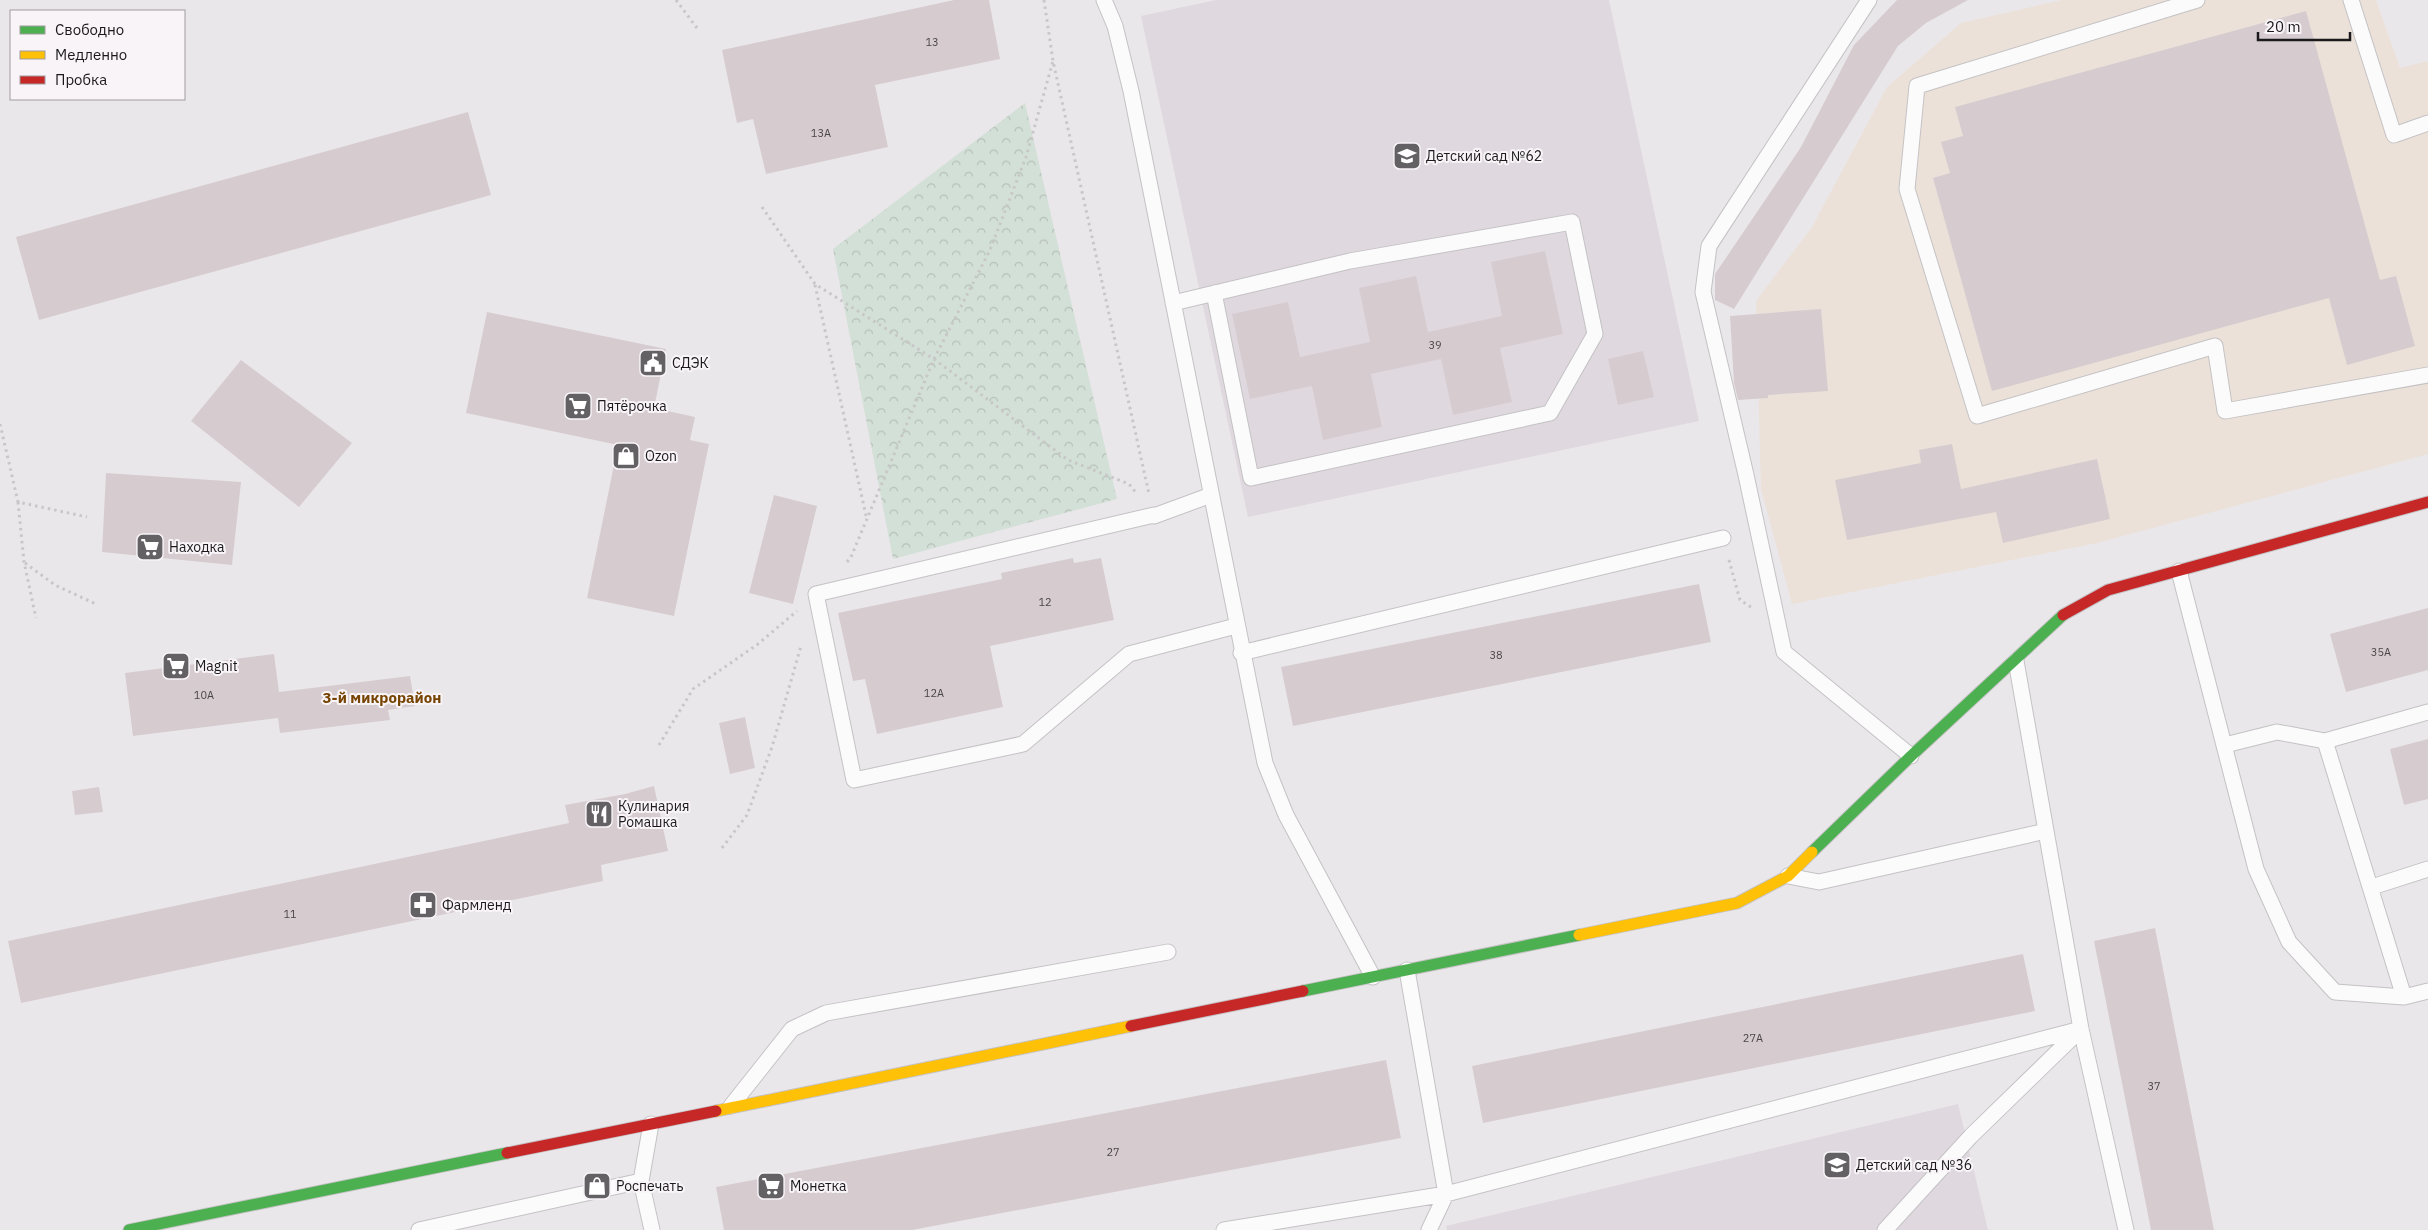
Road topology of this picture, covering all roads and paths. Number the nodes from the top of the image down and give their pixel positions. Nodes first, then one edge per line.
1 (676, 0) edge
2 (1044, 0) edge
3 (1104, 0) edge
4 (1869, 0) edge
5 (2197, 0) edge
6 (2351, 0) edge
7 (697, 28) dead end
8 (1053, 60) junction
9 (2428, 124) edge
10 (762, 208) dead end
11 (814, 284) junction
12 (1214, 293) junction
13 (1172, 303) junction
14 (934, 359) junction
15 (2428, 375) edge
16 (0, 424) edge
17 (1210, 495) junction
18 (18, 502) junction
19 (2428, 502) edge
20 (1154, 516) junction
21 (88, 517) dead end
22 (867, 521) junction
23 (1723, 538) joint
24 (24, 562) junction
25 (845, 564) dead end
26 (2180, 571) junction
27 (816, 594) junction
28 (98, 605) dead end
29 (36, 618) dead end
30 (1236, 626) junction
31 (1778, 627) junction
32 (803, 639) dead end
33 (1241, 653) junction
34 (2016, 661) junction
35 (2428, 712) edge
36 (2325, 741) junction
37 (659, 745) dead end
38 (2225, 745) junction
39 (1911, 756) junction
40 (2046, 831) junction
41 (722, 848) dead end
42 (2428, 869) edge
43 (1788, 876) junction
44 (2372, 887) junction
45 (1168, 952) dead end
46 (1407, 970) junction
47 (1373, 977) junction
48 (2428, 991) edge
49 (2404, 997) junction
50 (2082, 1029) junction
51 (730, 1108) junction
52 (650, 1124) junction
53 (641, 1181) junction
54 (1446, 1194) junction
55 (129, 1230) edge
56 (419, 1230) edge
57 (652, 1230) edge
58 (1224, 1230) edge
59 (1429, 1230) edge
60 (1885, 1230) edge
61 (2126, 1230) edge

1 - 7 path
2 - 8 path
3 - 13 lane
4 - 31 lane
5 - 15 lane
6 - 9 lane
8 - 14 path
8 - 20 path
10 - 11 path
11 - 14 path
11 - 22 path
12 - 12 lane
12 - 13 lane
13 - 17 lane
14 - 20 path
14 - 22 path
16 - 18 path
17 - 20 lane
17 - 30 lane
18 - 21 path
18 - 24 path
19 - 26 street
20 - 27 lane
22 - 25 path
23 - 31 path
23 - 33 lane
24 - 28 path
24 - 29 path
26 - 34 street
26 - 38 lane
27 - 30 lane
27 - 37 path
30 - 33 lane
31 - 39 lane
32 - 41 path
33 - 47 lane
34 - 39 street
34 - 40 lane
35 - 36 lane
36 - 38 lane
36 - 44 lane
38 - 49 lane
39 - 43 street
40 - 43 lane
40 - 50 lane
42 - 44 lane
43 - 46 street
44 - 49 lane
45 - 51 lane
46 - 47 street
46 - 54 lane
47 - 51 street
48 - 49 lane
50 - 54 lane
50 - 60 lane
50 - 61 lane
51 - 52 street
52 - 53 lane
52 - 55 street
53 - 56 lane
53 - 57 lane
54 - 58 lane
54 - 59 lane

